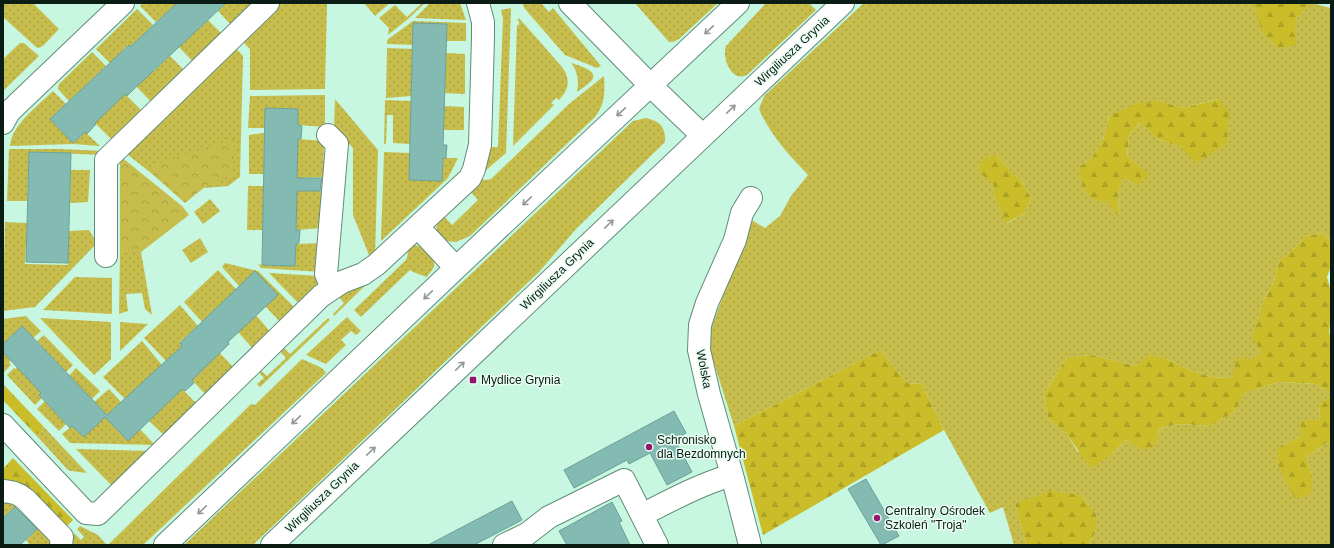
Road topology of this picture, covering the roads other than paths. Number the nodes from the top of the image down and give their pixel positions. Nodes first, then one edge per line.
1 (123, 3) edge
2 (268, 3) edge
3 (478, 3) edge
4 (570, 3) edge
5 (738, 3) edge
6 (843, 3) edge
7 (650, 86) junction
8 (3, 123) edge
9 (328, 135) dead end
10 (702, 136) junction
11 (751, 198) dead end
12 (418, 227) junction
13 (106, 256) dead end
14 (456, 268) junction
15 (332, 288) junction
16 (3, 425) edge
17 (732, 475) junction
18 (3, 491) edge
19 (642, 515) junction
20 (61, 545) edge
21 (165, 545) edge
22 (272, 545) edge
23 (504, 545) edge
24 (657, 545) edge
25 (750, 545) edge

1 - 8 street
2 - 13 street
3 - 12 street
4 - 7 street
5 -> 7 street
10 -> 6 street, Wirgiliusza Grynia
7 - 10 street
7 -> 14 street
9 - 15 street
22 -> 10 street, Wirgiliusza Grynia
11 - 17 street, Wolska
12 - 14 street
12 - 15 street
14 -> 21 street
15 - 16 street
17 - 19 street
17 - 25 street, Wolska
18 - 20 street
19 - 23 street
19 - 24 street

